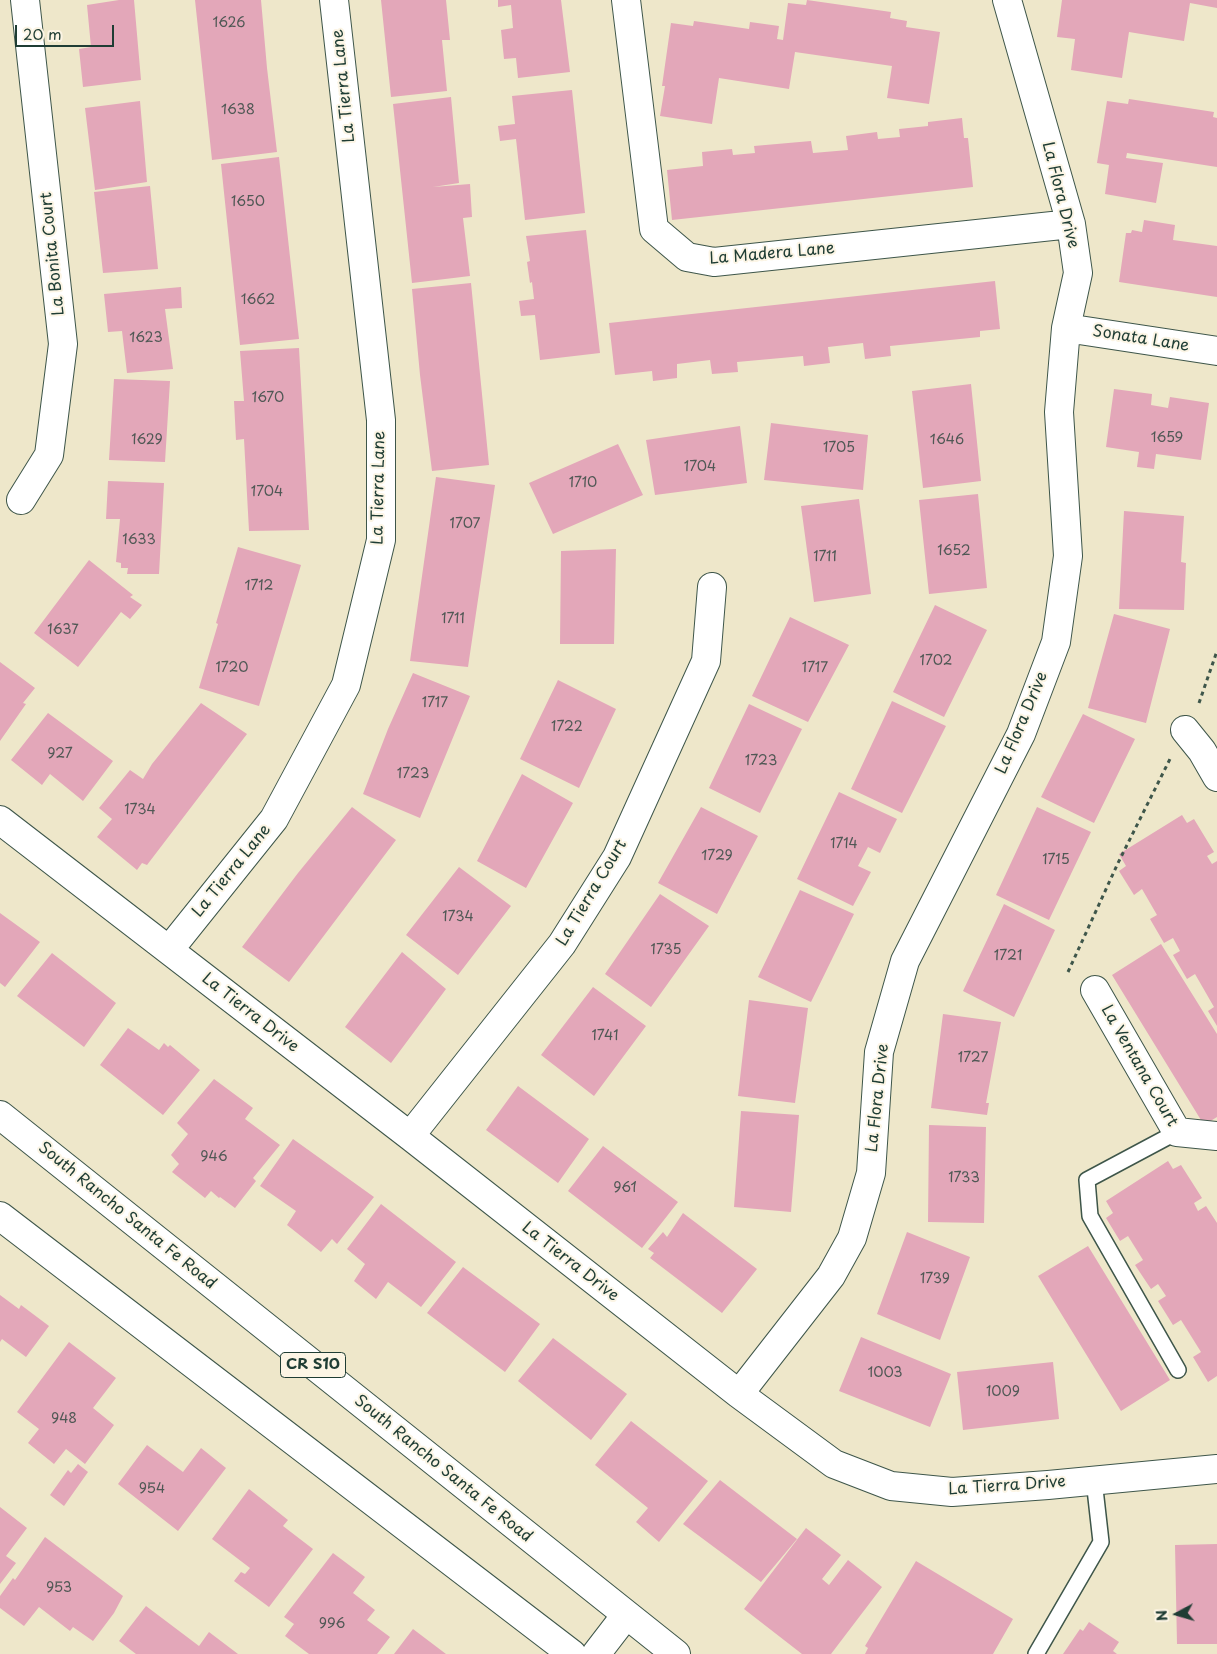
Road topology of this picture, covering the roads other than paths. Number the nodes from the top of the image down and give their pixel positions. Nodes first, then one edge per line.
1 (25, 0) edge
2 (334, 0) edge
3 (626, 0) edge
4 (1007, 0) edge
5 (1071, 224) junction
6 (1066, 328) junction
7 (1217, 352) edge
8 (21, 500) dead end
9 (712, 587) dead end
10 (1185, 730) road end
11 (1217, 777) edge
12 (0, 820) edge
13 (168, 950) junction
14 (1095, 990) road end
15 (0, 1115) edge
16 (1177, 1132) junction
17 (410, 1136) junction
18 (1217, 1136) edge
19 (0, 1216) edge
20 (1178, 1370) dead end
21 (739, 1394) junction
22 (1217, 1468) edge
23 (1094, 1480) junction
24 (626, 1615) junction
25 (572, 1654) edge
26 (596, 1654) edge
27 (676, 1654) edge
28 (1036, 1654) edge

1 - 8 street, La Bonita Court
2 - 13 street, La Tierra Lane
3 - 5 street, La Madera Lane
4 - 5 street, La Flora Drive
5 - 6 street, La Flora Drive
6 - 7 street, Sonata Lane
6 - 21 street, La Flora Drive
9 - 17 street, La Tierra Court
10 - 11 street
12 - 13 street, La Tierra Drive
13 - 17 street, La Tierra Drive
14 - 16 street, La Ventana Court
15 - 24 street, South Rancho Santa Fe Road / CR S10
16 - 18 street, La Ventana Court
16 - 20 lane
17 - 21 street, La Tierra Drive
19 - 25 street
21 - 23 street, La Tierra Drive
22 - 23 street, La Tierra Drive
23 - 28 lane
24 - 26 street
24 - 27 street, South Rancho Santa Fe Road / CR S10

